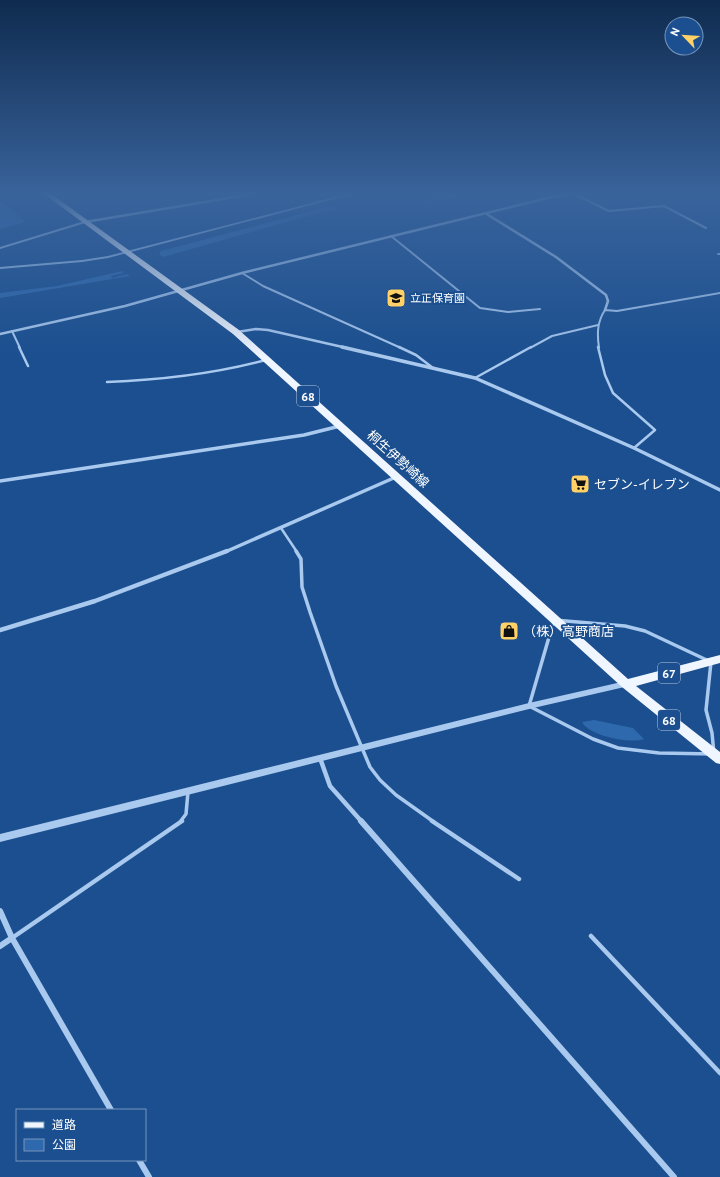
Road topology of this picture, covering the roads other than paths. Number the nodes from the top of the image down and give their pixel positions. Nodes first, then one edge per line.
1 (119, 248) edge
2 (145, 248) edge
3 (343, 248) edge
4 (406, 248) edge
5 (541, 248) edge
6 (126, 253) junction
7 (0, 268) edge
8 (242, 273) junction
9 (180, 290) junction
10 (720, 293) edge
11 (715, 294) junction
12 (720, 298) edge
13 (540, 309) dead end
14 (605, 310) junction
15 (598, 325) junction
16 (12, 331) junction
17 (236, 332) junction
18 (0, 334) edge
19 (268, 359) junction
20 (28, 366) dead end
21 (434, 368) junction
22 (475, 378) junction
23 (107, 382) dead end
24 (340, 426) junction
25 (634, 448) junction
26 (397, 476) junction
27 (0, 481) edge
28 (720, 490) edge
29 (281, 528) junction
30 (554, 620) junction
31 (0, 630) edge
32 (716, 660) edge
33 (626, 684) junction
34 (528, 706) junction
35 (363, 747) junction
36 (717, 757) edge
37 (320, 758) junction
38 (188, 790) junction
39 (0, 838) edge
40 (519, 879) dead end
41 (0, 911) edge
42 (592, 936) dead end
43 (12, 938) junction
44 (0, 946) edge
45 (720, 1073) edge
46 (110, 1109) edge
47 (140, 1161) edge
48 (149, 1177) edge
49 (674, 1177) edge

1 - 6 main road, 桐生伊勢崎線 / 68
2 - 6 street
3 - 8 street
4 - 13 lane
5 - 14 street
6 - 7 street
6 - 9 main road, 桐生伊勢崎線 / 68
8 - 9 street
8 - 21 lane
9 - 16 street
9 - 17 main road, 桐生伊勢崎線 / 68
10 - 11 lane
11 - 12 lane
11 - 14 lane
14 - 15 lane
15 - 22 lane
15 - 25 lane
16 - 18 street
16 - 20 lane
17 - 19 main road, 桐生伊勢崎線 / 68
17 - 21 street
19 - 23 lane
19 - 24 main road, 桐生伊勢崎線 / 68
21 - 22 street
22 - 25 street
24 - 26 main road, 桐生伊勢崎線 / 68
24 - 27 street
25 - 28 street
26 - 29 street
26 - 30 main road, 桐生伊勢崎線 / 68
29 - 31 street
29 - 35 lane
30 - 32 lane
30 - 33 main road, 桐生伊勢崎線 / 68
30 - 34 lane
32 - 33 main road, 67
32 - 36 lane
33 - 34 street
33 - 36 main road, 桐生伊勢崎線 / 68
34 - 35 street
34 - 36 lane
35 - 37 street
35 - 40 lane
37 - 38 street
37 - 49 street
38 - 39 street
38 - 43 lane
41 - 43 street
42 - 45 lane
43 - 44 street
43 - 46 street
47 - 48 street

